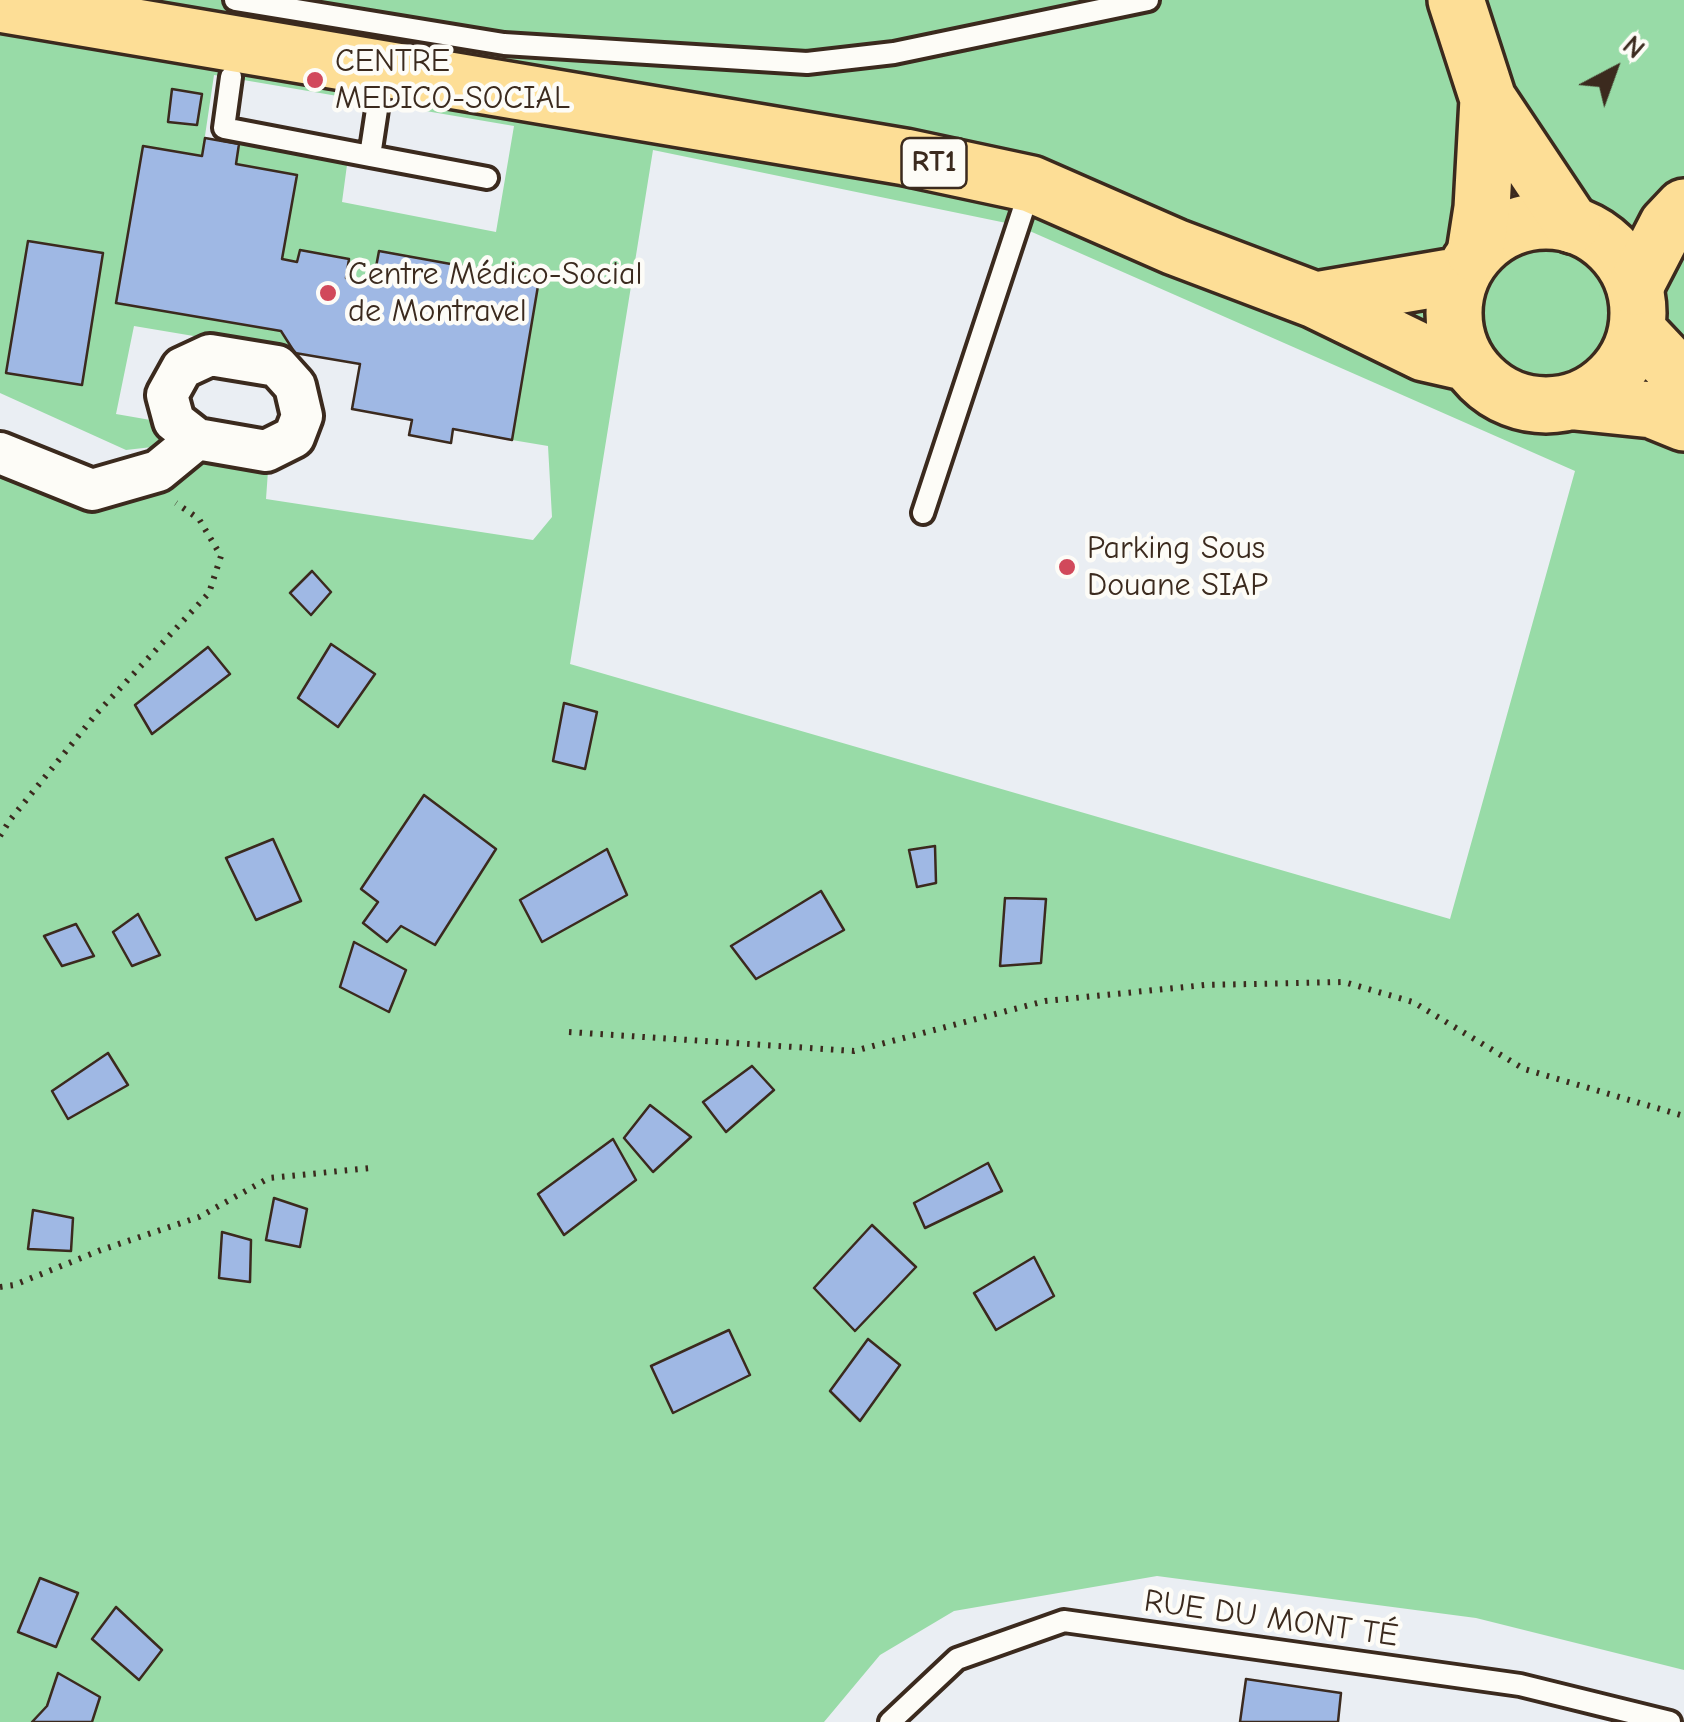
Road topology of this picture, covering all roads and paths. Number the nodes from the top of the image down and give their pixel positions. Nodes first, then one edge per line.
1 (235, 0) edge
2 (1148, 0) edge
3 (0, 4) edge
4 (1460, 12) edge
5 (231, 77) dead end
6 (1488, 99) junction
7 (378, 103) dead end
8 (370, 156) junction
9 (487, 178) dead end
10 (1031, 184) junction
11 (1684, 207) edge
12 (1572, 224) junction
13 (1468, 264) junction
14 (1315, 300) junction
15 (1636, 309) junction
16 (1468, 363) junction
17 (1684, 380) edge
18 (1575, 402) junction
19 (1684, 423) edge
20 (197, 439) dead end
21 (0, 453) edge
22 (138, 477) junction
23 (923, 514) dead end
24 (0, 836) edge
25 (569, 1032) dead end
26 (1684, 1116) edge
27 (371, 1168) dead end
28 (0, 1287) edge
29 (890, 1722) edge
30 (1670, 1722) edge

1 - 2 lane
3 - 10 main road, RT1
4 - 6 main road
5 - 8 lane
6 - 12 main road
6 - 13 main road
7 - 8 lane
8 - 9 lane
10 - 14 main road, RT1
10 - 23 lane
11 - 15 main road
12 - 13 main road
12 - 15 main road
13 - 14 main road
13 - 16 main road
14 - 16 main road, RT1
15 - 17 main road
15 - 18 main road
16 - 18 main road
18 - 19 main road
20 - 22 street
21 - 22 street
22 - 24 path
25 - 26 path
27 - 28 path
29 - 30 lane, RUE DU MONT TÉ

